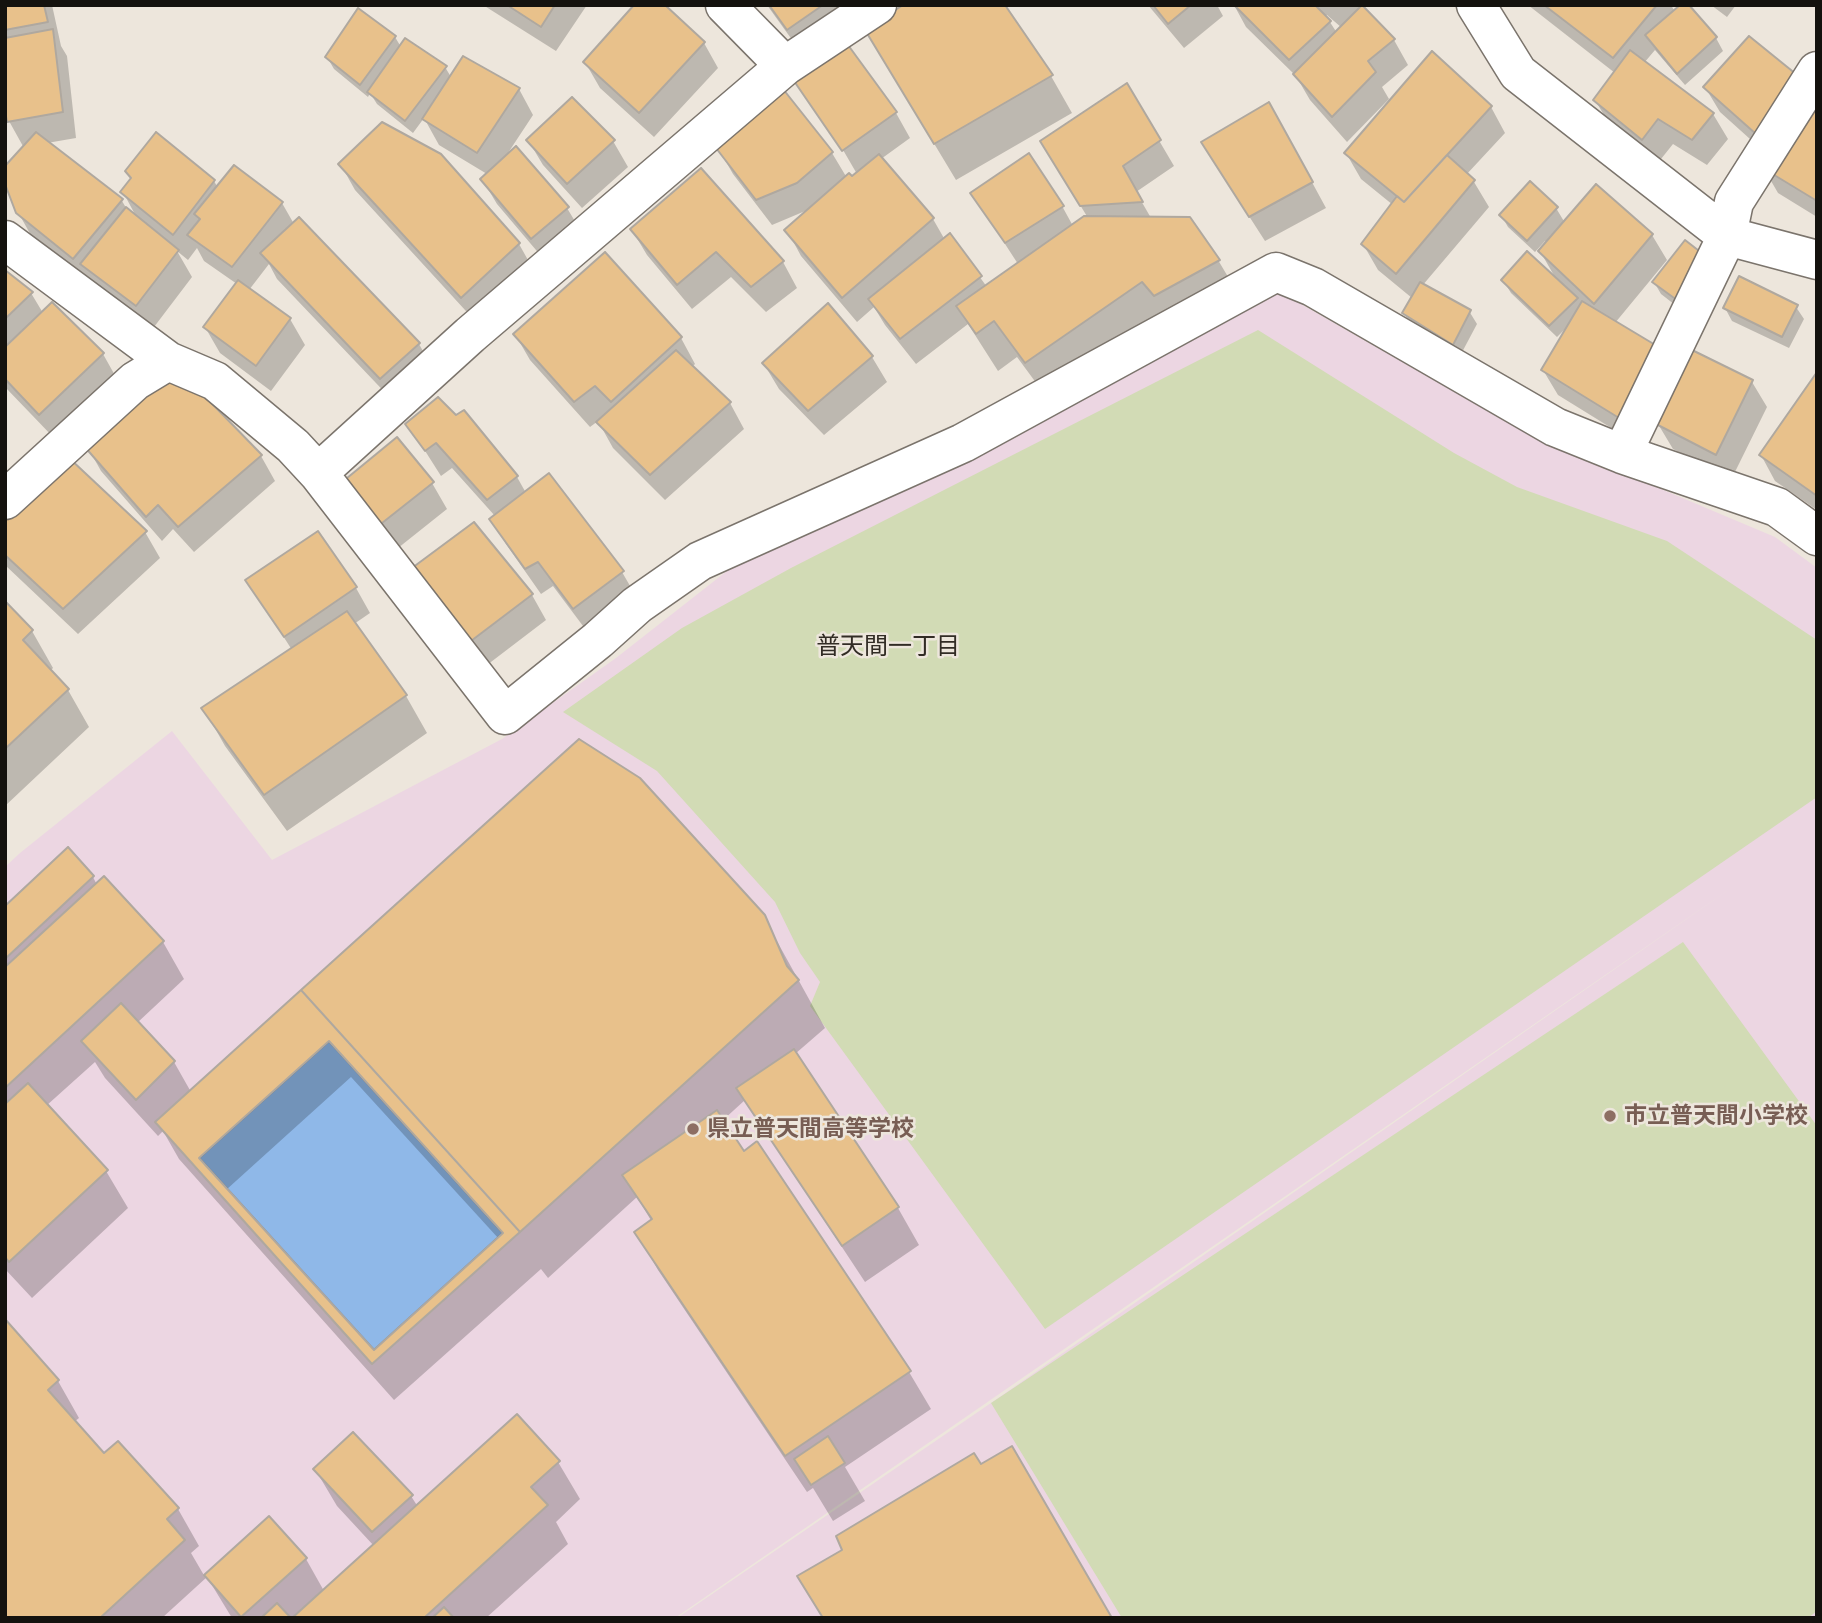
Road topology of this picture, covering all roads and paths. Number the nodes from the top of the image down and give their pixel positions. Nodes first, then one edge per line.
1 (725, 5) edge
2 (877, 5) edge
3 (1476, 5) edge
4 (785, 66) junction
5 (1817, 71) edge
6 (1727, 236) junction
7 (5, 240) edge
8 (1817, 260) edge
9 (168, 361) junction
10 (1622, 454) junction
11 (317, 474) junction
12 (5, 500) edge
13 (1817, 536) edge

1 - 4 street
2 - 4 street
3 - 6 street
4 - 11 street
5 - 6 street
6 - 8 street
6 - 10 street
7 - 9 street
9 - 11 street
9 - 12 street
10 - 11 street
10 - 13 street

